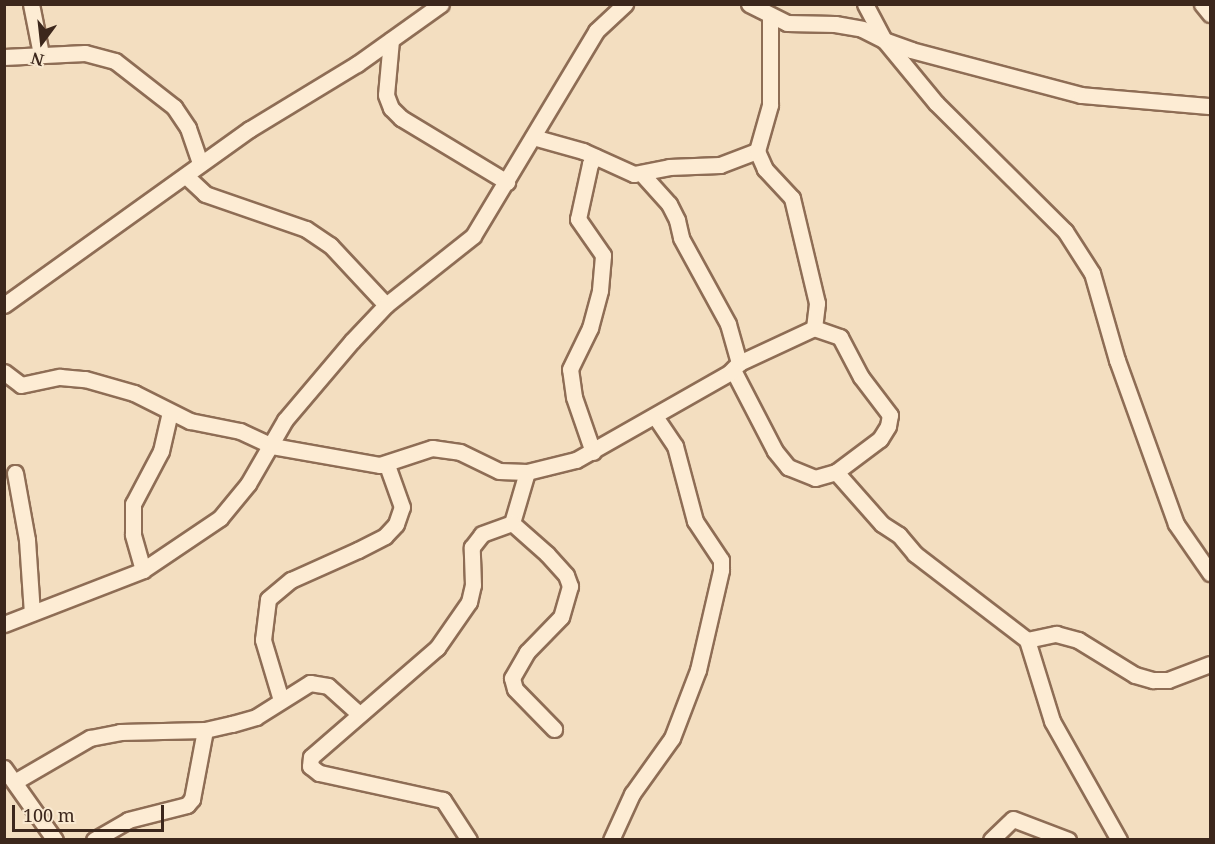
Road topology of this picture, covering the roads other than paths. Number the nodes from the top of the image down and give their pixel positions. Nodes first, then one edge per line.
1 (31, 4) edge
2 (441, 4) edge
3 (625, 4) edge
4 (749, 4) edge
5 (865, 4) edge
6 (1202, 4) edge
7 (1210, 14) edge
8 (770, 17) junction
9 (391, 40) junction
10 (884, 40) junction
11 (41, 54) junction
12 (4, 57) edge
13 (1210, 106) edge
14 (533, 137) junction
15 (757, 151) junction
16 (595, 157) junction
17 (200, 164) junction
18 (642, 174) junction
19 (186, 176) junction
20 (507, 182) junction
21 (4, 305) edge
22 (386, 305) junction
23 (814, 328) junction
24 (736, 367) junction
25 (4, 372) edge
26 (170, 412) junction
27 (655, 416) junction
28 (272, 446) junction
29 (593, 452) junction
30 (387, 465) junction
31 (526, 472) junction
32 (836, 472) junction
33 (15, 473) dead end
34 (512, 523) junction
35 (143, 570) junction
36 (1210, 573) edge
37 (32, 613) junction
38 (4, 624) edge
39 (1027, 640) junction
40 (1210, 664) edge
41 (281, 700) junction
42 (358, 713) junction
43 (554, 729) dead end
44 (205, 730) junction
45 (4, 768) edge
46 (16, 781) junction
47 (55, 840) edge
48 (94, 840) edge
49 (469, 840) edge
50 (611, 840) edge
51 (992, 840) edge
52 (1068, 840) edge
53 (1119, 840) edge

1 - 11 street
2 - 9 street
3 - 14 street
4 - 8 street
5 - 10 street
6 - 7 street
8 - 10 street
8 - 15 street
9 - 17 street
9 - 20 street
10 - 13 street
10 - 36 street
11 - 12 street
11 - 17 street
14 - 16 street
14 - 20 street
15 - 18 street
15 - 23 street
16 - 18 street
16 - 29 street
17 - 19 street
18 - 24 street
19 - 21 street
19 - 22 street
20 - 22 street
22 - 28 street
23 - 24 street
23 - 32 street
24 - 27 street
24 - 32 street
25 - 26 street
26 - 28 street
26 - 35 street
27 - 29 street
27 - 50 street
28 - 30 street
28 - 35 street
29 - 31 street
30 - 31 street
30 - 41 street
31 - 34 street
32 - 39 street
33 - 37 street
34 - 42 street
34 - 43 street
35 - 37 street
37 - 38 street
39 - 40 street
39 - 53 street
41 - 42 street
41 - 44 street
42 - 49 street
44 - 46 street
44 - 48 street
45 - 46 street
46 - 47 street
51 - 52 street

